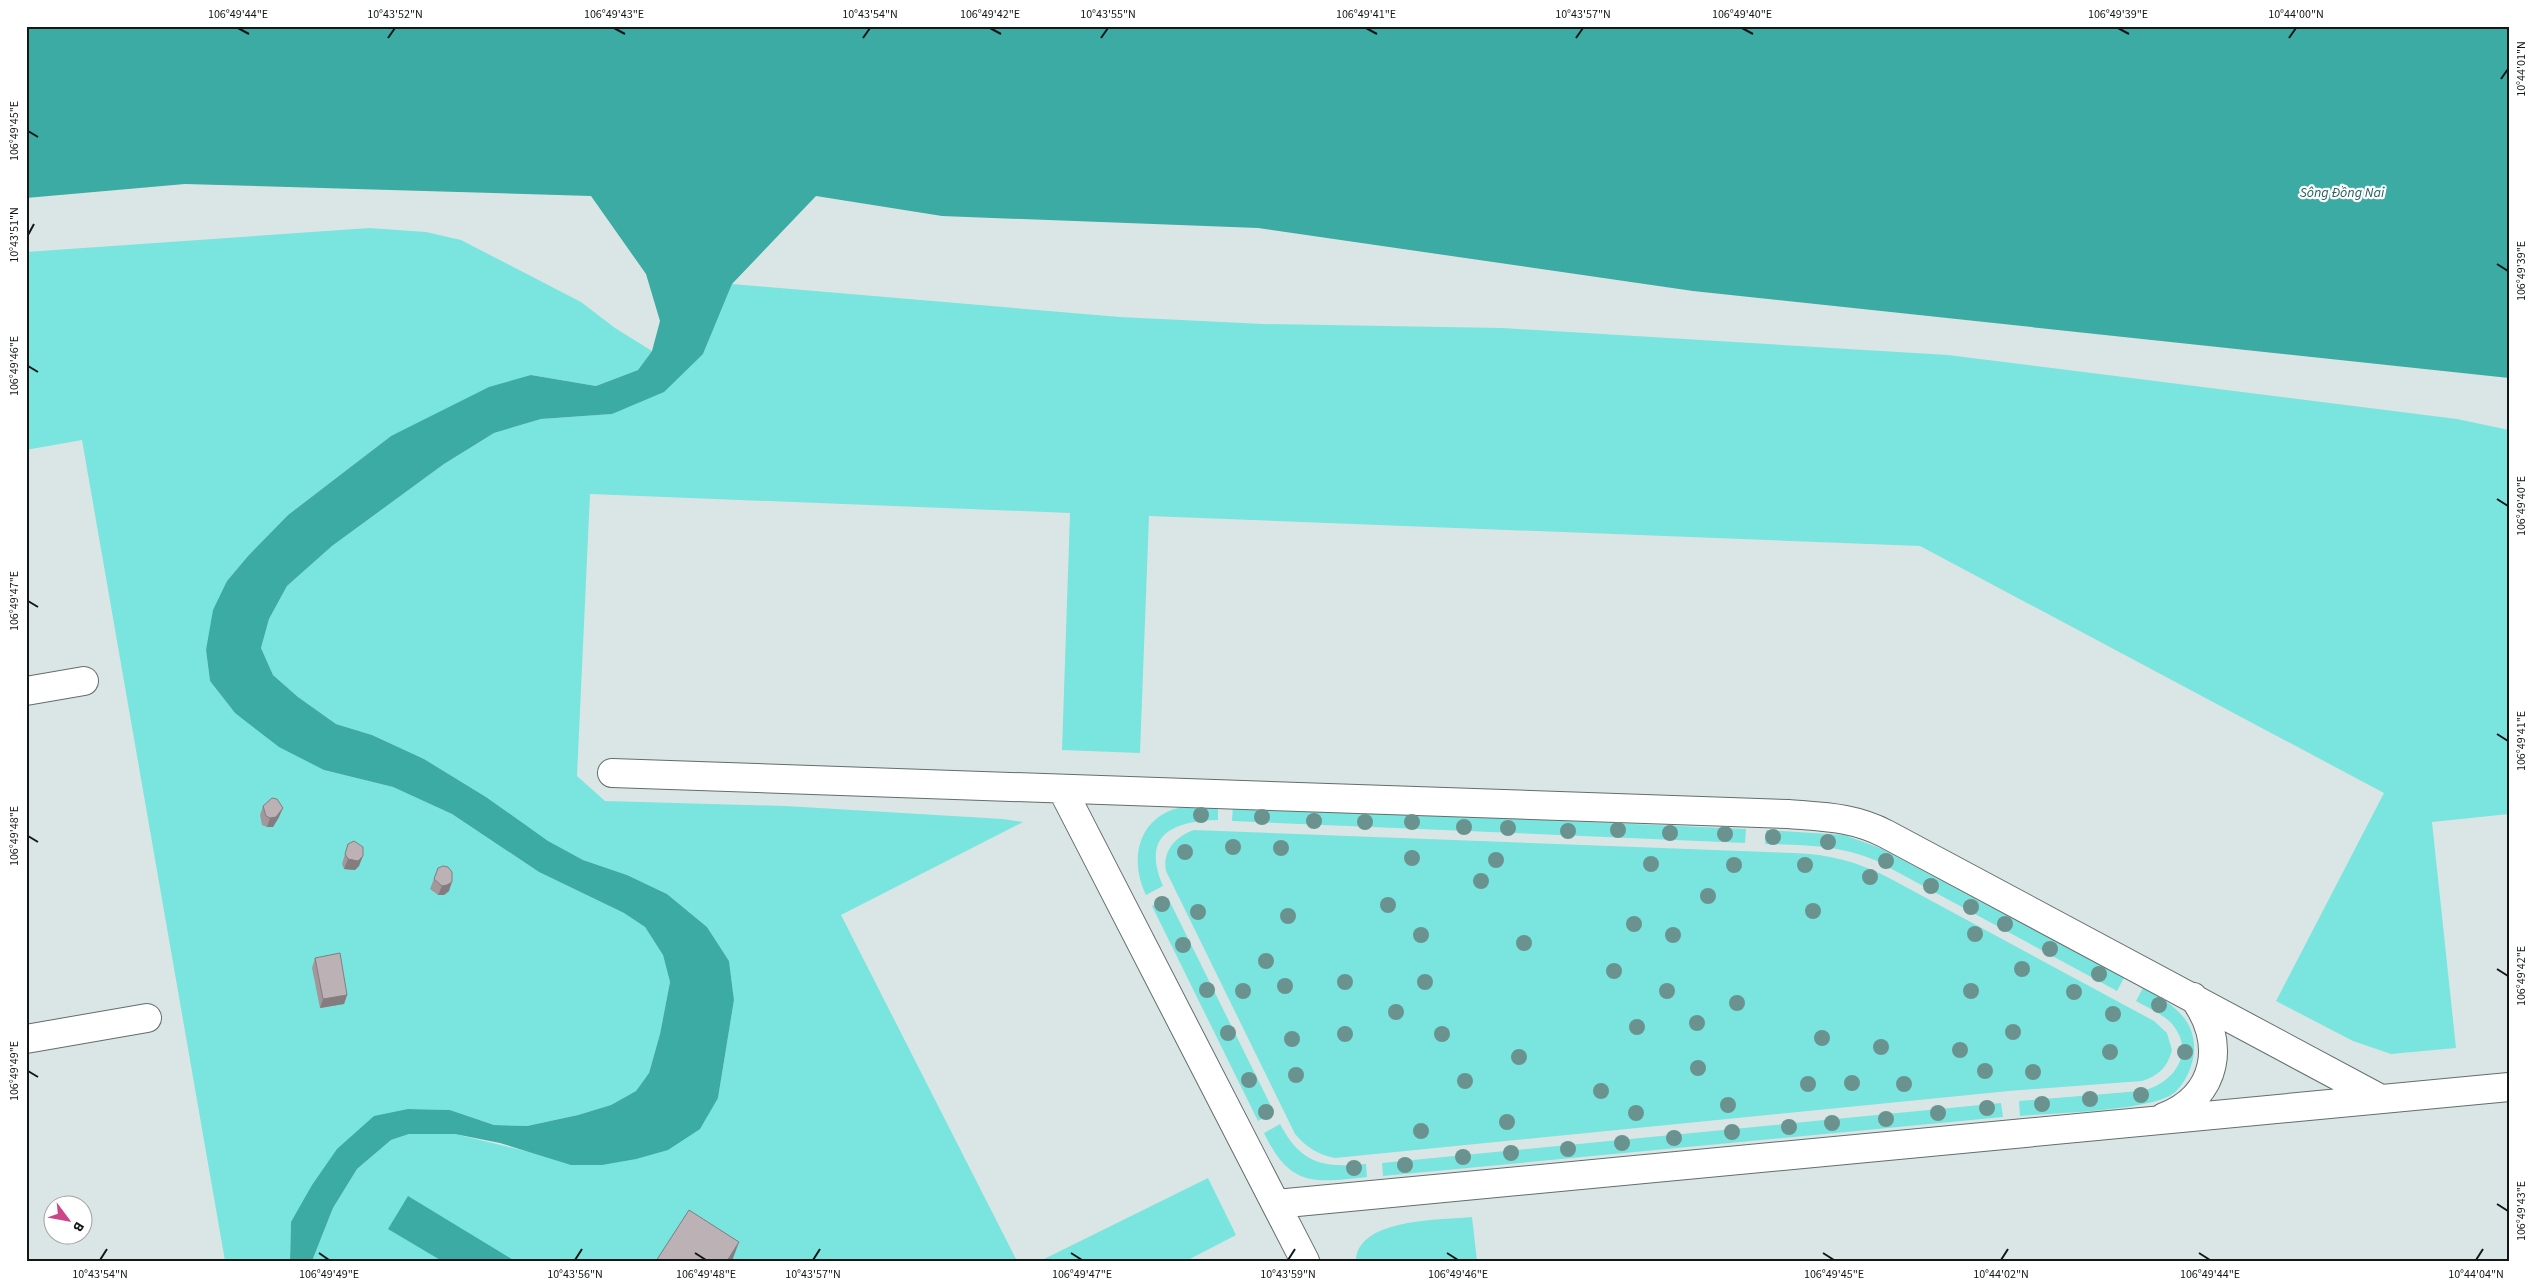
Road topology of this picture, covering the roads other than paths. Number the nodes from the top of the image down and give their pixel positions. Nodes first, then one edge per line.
1 (84, 681) dead end
2 (26, 692) edge
3 (612, 773) dead end
4 (1062, 788) junction
5 (2193, 997) junction
6 (147, 1018) dead end
7 (26, 1039) edge
8 (2509, 1087) edge
9 (2381, 1099) junction
10 (2158, 1120) junction
11 (1276, 1204) junction
12 (1305, 1261) edge

1 - 2 street
3 - 4 street
4 - 5 street
4 - 11 street
5 - 9 street
5 - 10 street
6 - 7 street
8 - 9 street
9 - 10 street
10 - 11 street
11 - 12 street

